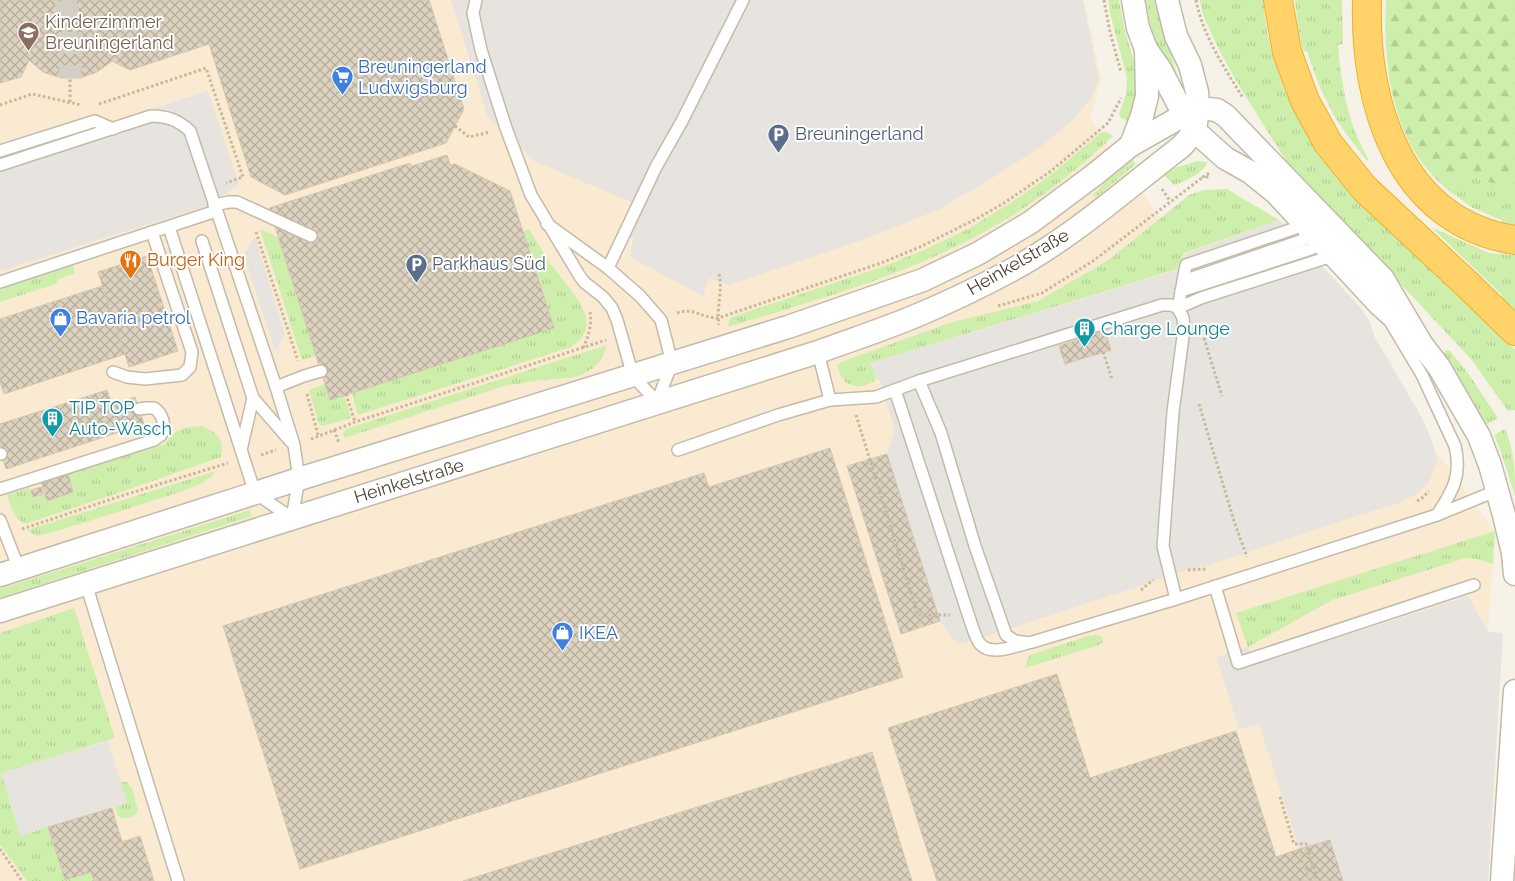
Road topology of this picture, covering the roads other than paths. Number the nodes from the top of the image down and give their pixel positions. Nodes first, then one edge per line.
1 (476, 0) edge
2 (744, 0) edge
3 (1133, 0) edge
4 (1166, 0) edge
5 (1278, 0) edge
6 (1367, 0) edge
7 (1146, 49) junction
8 (1192, 118) junction
9 (113, 128) junction
10 (1130, 144) junction
11 (0, 151) edge
12 (0, 165) edge
13 (215, 208) junction
14 (546, 224) junction
15 (169, 227) junction
16 (152, 232) junction
17 (311, 236) dead end
18 (1319, 239) junction
19 (1515, 240) edge
20 (202, 241) dead end
21 (608, 268) junction
22 (0, 282) edge
23 (1182, 286) junction
24 (1379, 304) junction
25 (1178, 308) junction
26 (809, 321) junction
27 (1515, 331) edge
28 (1422, 345) junction
29 (818, 352) junction
30 (672, 363) junction
31 (321, 371) dead end
32 (113, 372) dead end
33 (633, 376) junction
34 (919, 381) junction
35 (276, 387) junction
36 (895, 390) junction
37 (253, 398) junction
38 (830, 400) junction
39 (658, 402) junction
40 (139, 409) dead end
41 (294, 445) junction
42 (241, 450) junction
43 (678, 450) dead end
44 (299, 479) junction
45 (0, 490) edge
46 (1498, 490) junction
47 (255, 493) junction
48 (1437, 515) junction
49 (292, 518) junction
50 (0, 520) edge
51 (10, 572) edge
52 (1515, 574) edge
53 (86, 584) junction
54 (1215, 586) junction
55 (1474, 586) dead end
56 (1176, 599) junction
57 (0, 611) edge
58 (1029, 643) junction
59 (1515, 691) edge
60 (178, 881) edge
61 (1502, 881) edge

1 - 14 lane
2 - 21 lane
3 - 7 street, Heinkelstraße
4 - 8 street
5 - 27 highway
6 - 19 highway
7 - 8 street, Heinkelstraße
7 - 10 street, Heinkelstraße
8 - 10 street, Heinkelstraße
8 - 18 street, Heinkelstraße
8 - 28 street, Heinkelstraße
8 - 29 street, Heinkelstraße
9 - 11 lane
9 - 12 lane
9 - 13 lane
10 - 26 street, Heinkelstraße
13 - 15 lane
13 - 17 lane
13 - 35 lane
14 - 21 lane
14 - 33 lane
15 - 16 lane
15 - 42 lane
16 - 22 lane
16 - 32 lane
18 - 23 lane
18 - 23 lane
18 - 24 street, Heinkelstraße
18 - 25 lane
20 - 37 lane
21 - 30 lane
23 - 25 lane
24 - 28 street, Heinkelstraße
24 - 48 lane
25 - 34 lane
25 - 56 lane
26 - 29 street
26 - 30 street, Heinkelstraße
28 - 46 street, Heinkelstraße
29 - 38 lane
29 - 39 street, Heinkelstraße
30 - 33 street, Heinkelstraße
30 - 39 lane
31 - 35 lane
33 - 39 lane
33 - 44 street, Heinkelstraße
34 - 36 lane
34 - 58 lane
35 - 41 lane
36 - 38 lane
36 - 58 lane
37 - 41 lane
37 - 42 lane
38 - 43 lane
39 - 49 street, Heinkelstraße
40 - 45 lane
41 - 44 lane
42 - 47 lane
44 - 47 street, Heinkelstraße
44 - 49 lane
46 - 48 lane
46 - 52 street, Heinkelstraße
47 - 49 lane
47 - 51 street, Heinkelstraße
48 - 54 lane
49 - 53 street, Heinkelstraße
50 - 51 lane
53 - 57 street, Heinkelstraße
53 - 60 lane
54 - 55 lane
54 - 56 lane
56 - 58 lane
59 - 61 street

